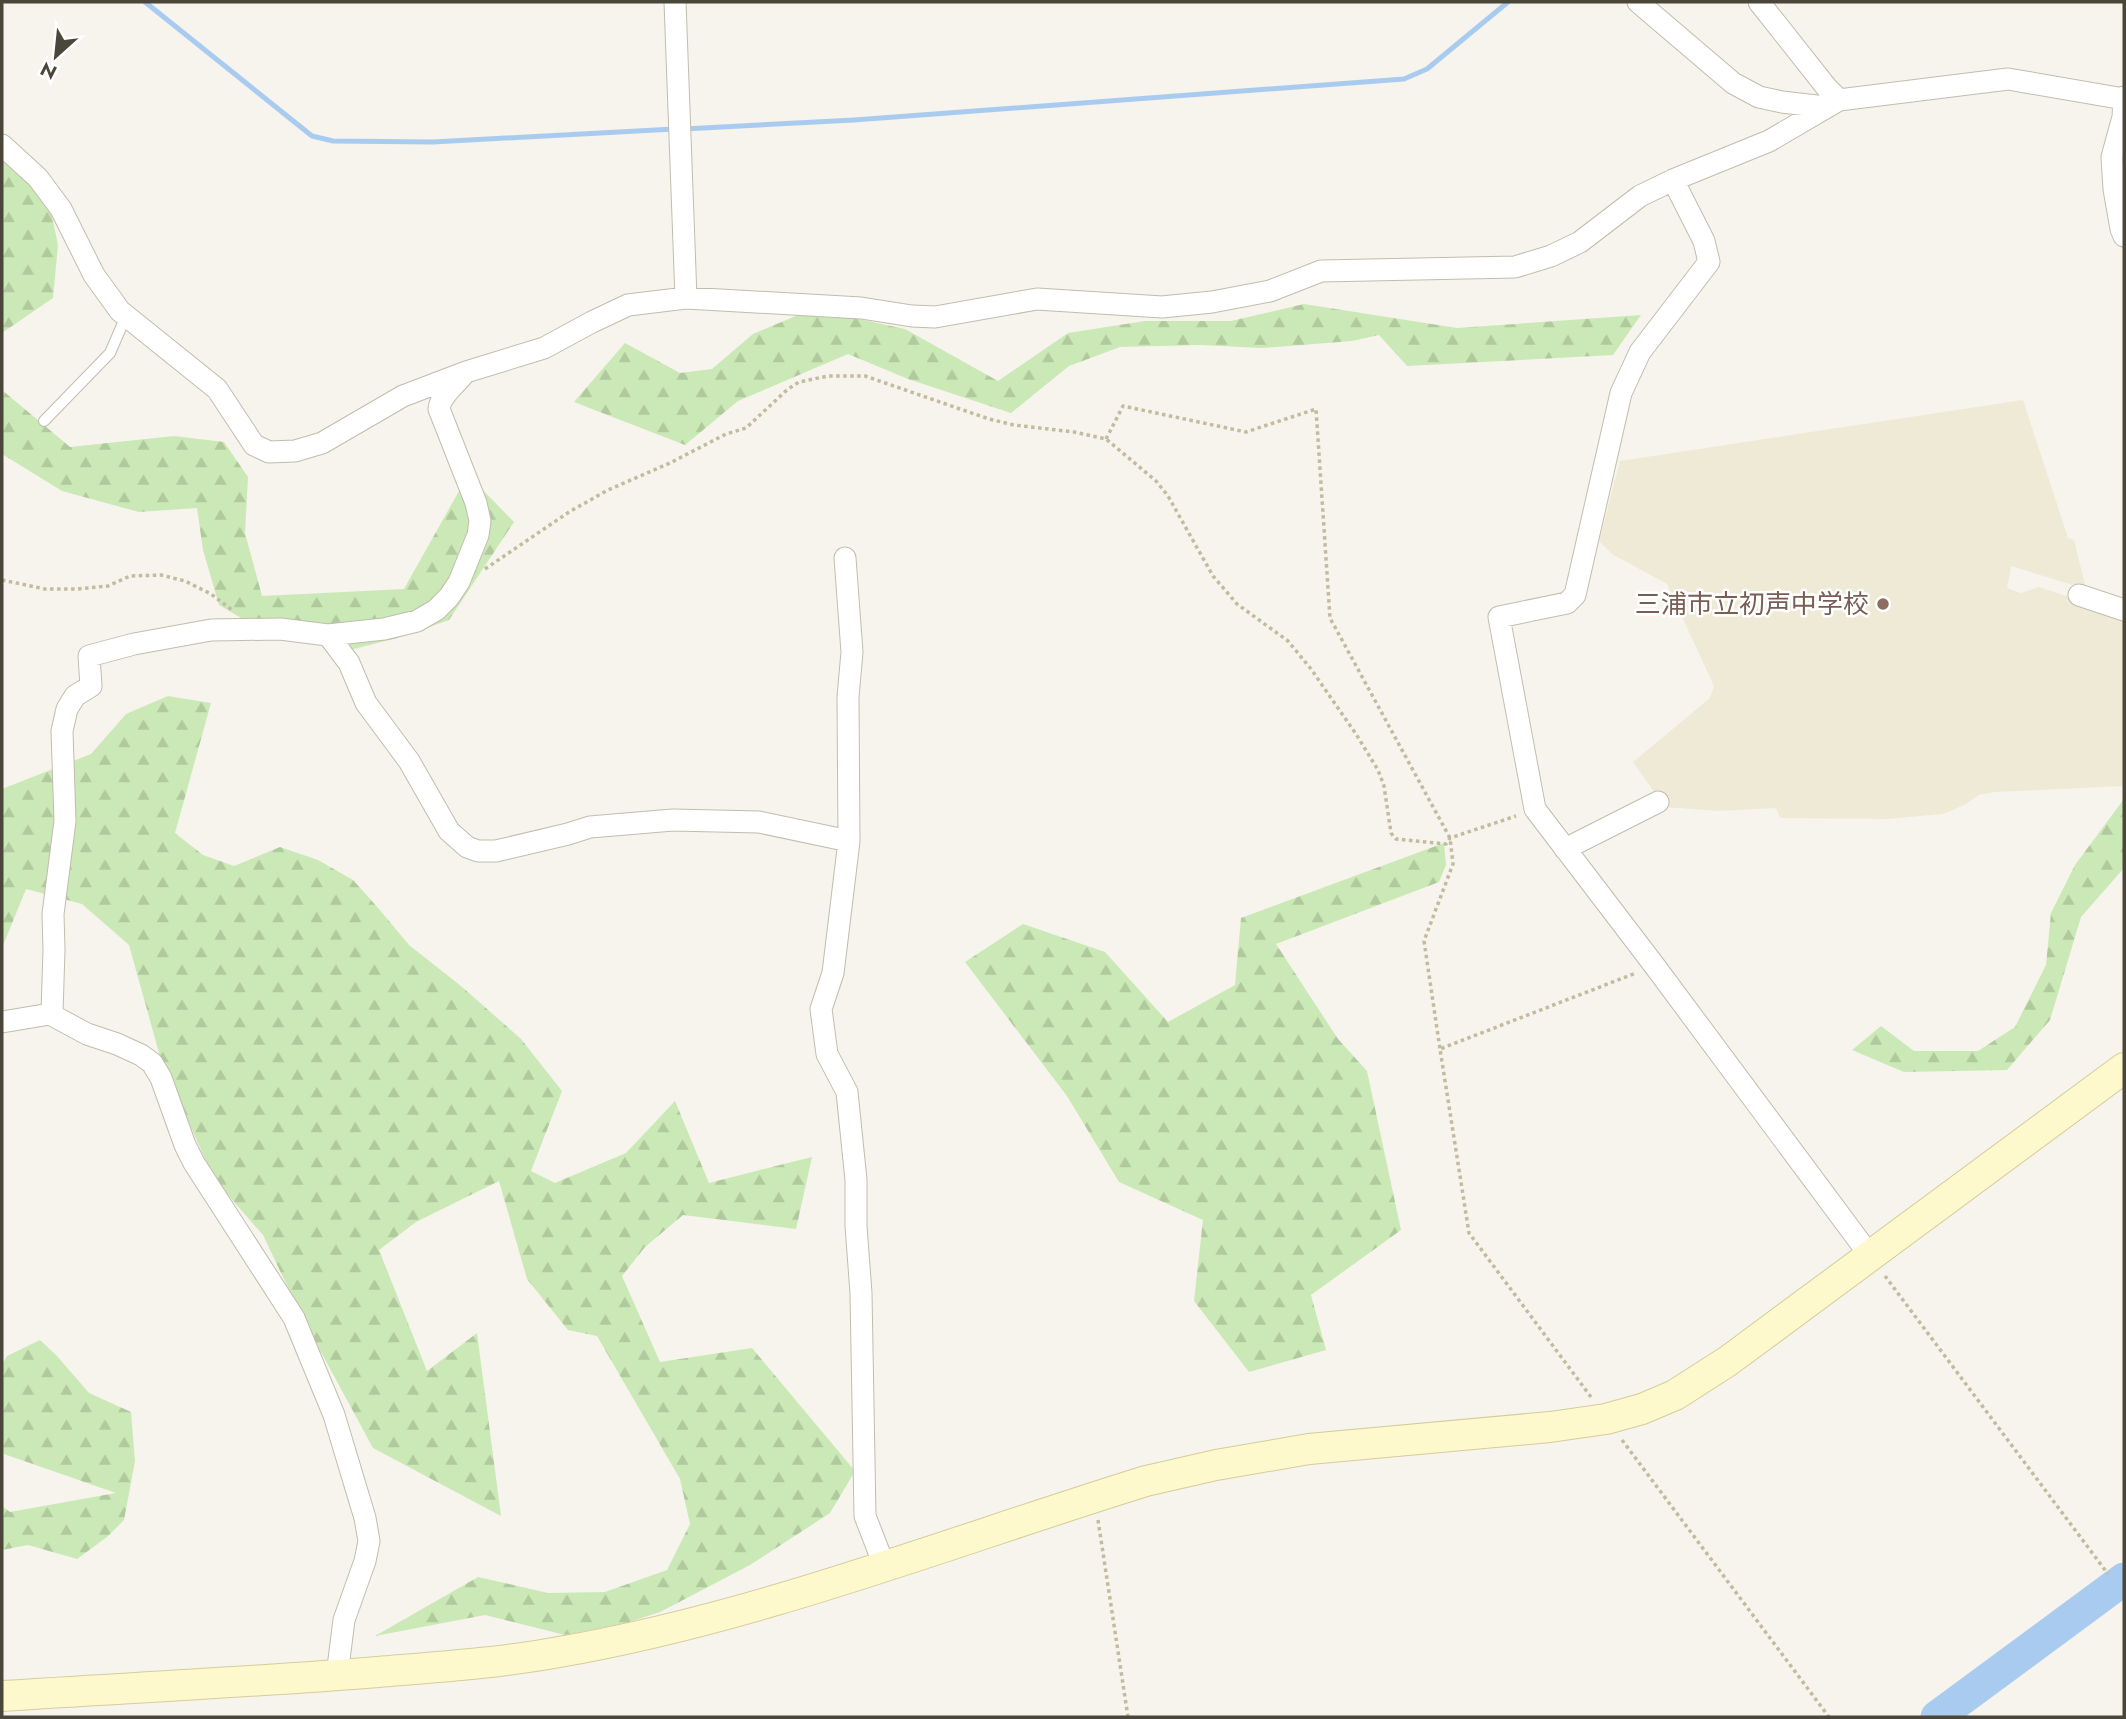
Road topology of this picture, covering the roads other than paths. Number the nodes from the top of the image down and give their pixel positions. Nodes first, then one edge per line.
1 (675, 2) edge
2 (1638, 2) edge
3 (1759, 2) edge
4 (2124, 98) edge
5 (1832, 103) junction
6 (2, 145) edge
7 (1673, 180) junction
8 (2124, 236) edge
9 (686, 298) junction
10 (126, 316) junction
11 (466, 372) junction
12 (44, 421) dead end
13 (845, 558) dead end
14 (2079, 595) dead end
15 (2124, 610) edge
16 (328, 635) junction
17 (1658, 802) dead end
18 (849, 841) junction
19 (1565, 849) junction
20 (50, 1014) junction
21 (2, 1022) edge
22 (2124, 1068) edge
23 (1871, 1257) junction
24 (884, 1565) junction
25 (337, 1675) junction
26 (2, 1696) edge

1 - 9 street
2 - 5 street
3 - 5 street
4 - 5 street
4 - 8 street
5 - 7 street
6 - 10 street
7 - 9 street
7 - 19 street
9 - 11 street
10 - 11 street
10 - 12 lane
11 - 16 street
13 - 18 street
14 - 15 street
16 - 18 street
16 - 20 street
17 - 19 street
18 - 24 street
19 - 23 street
20 - 21 street
20 - 25 street
22 - 23 street
23 - 24 street
24 - 25 street
25 - 26 street

